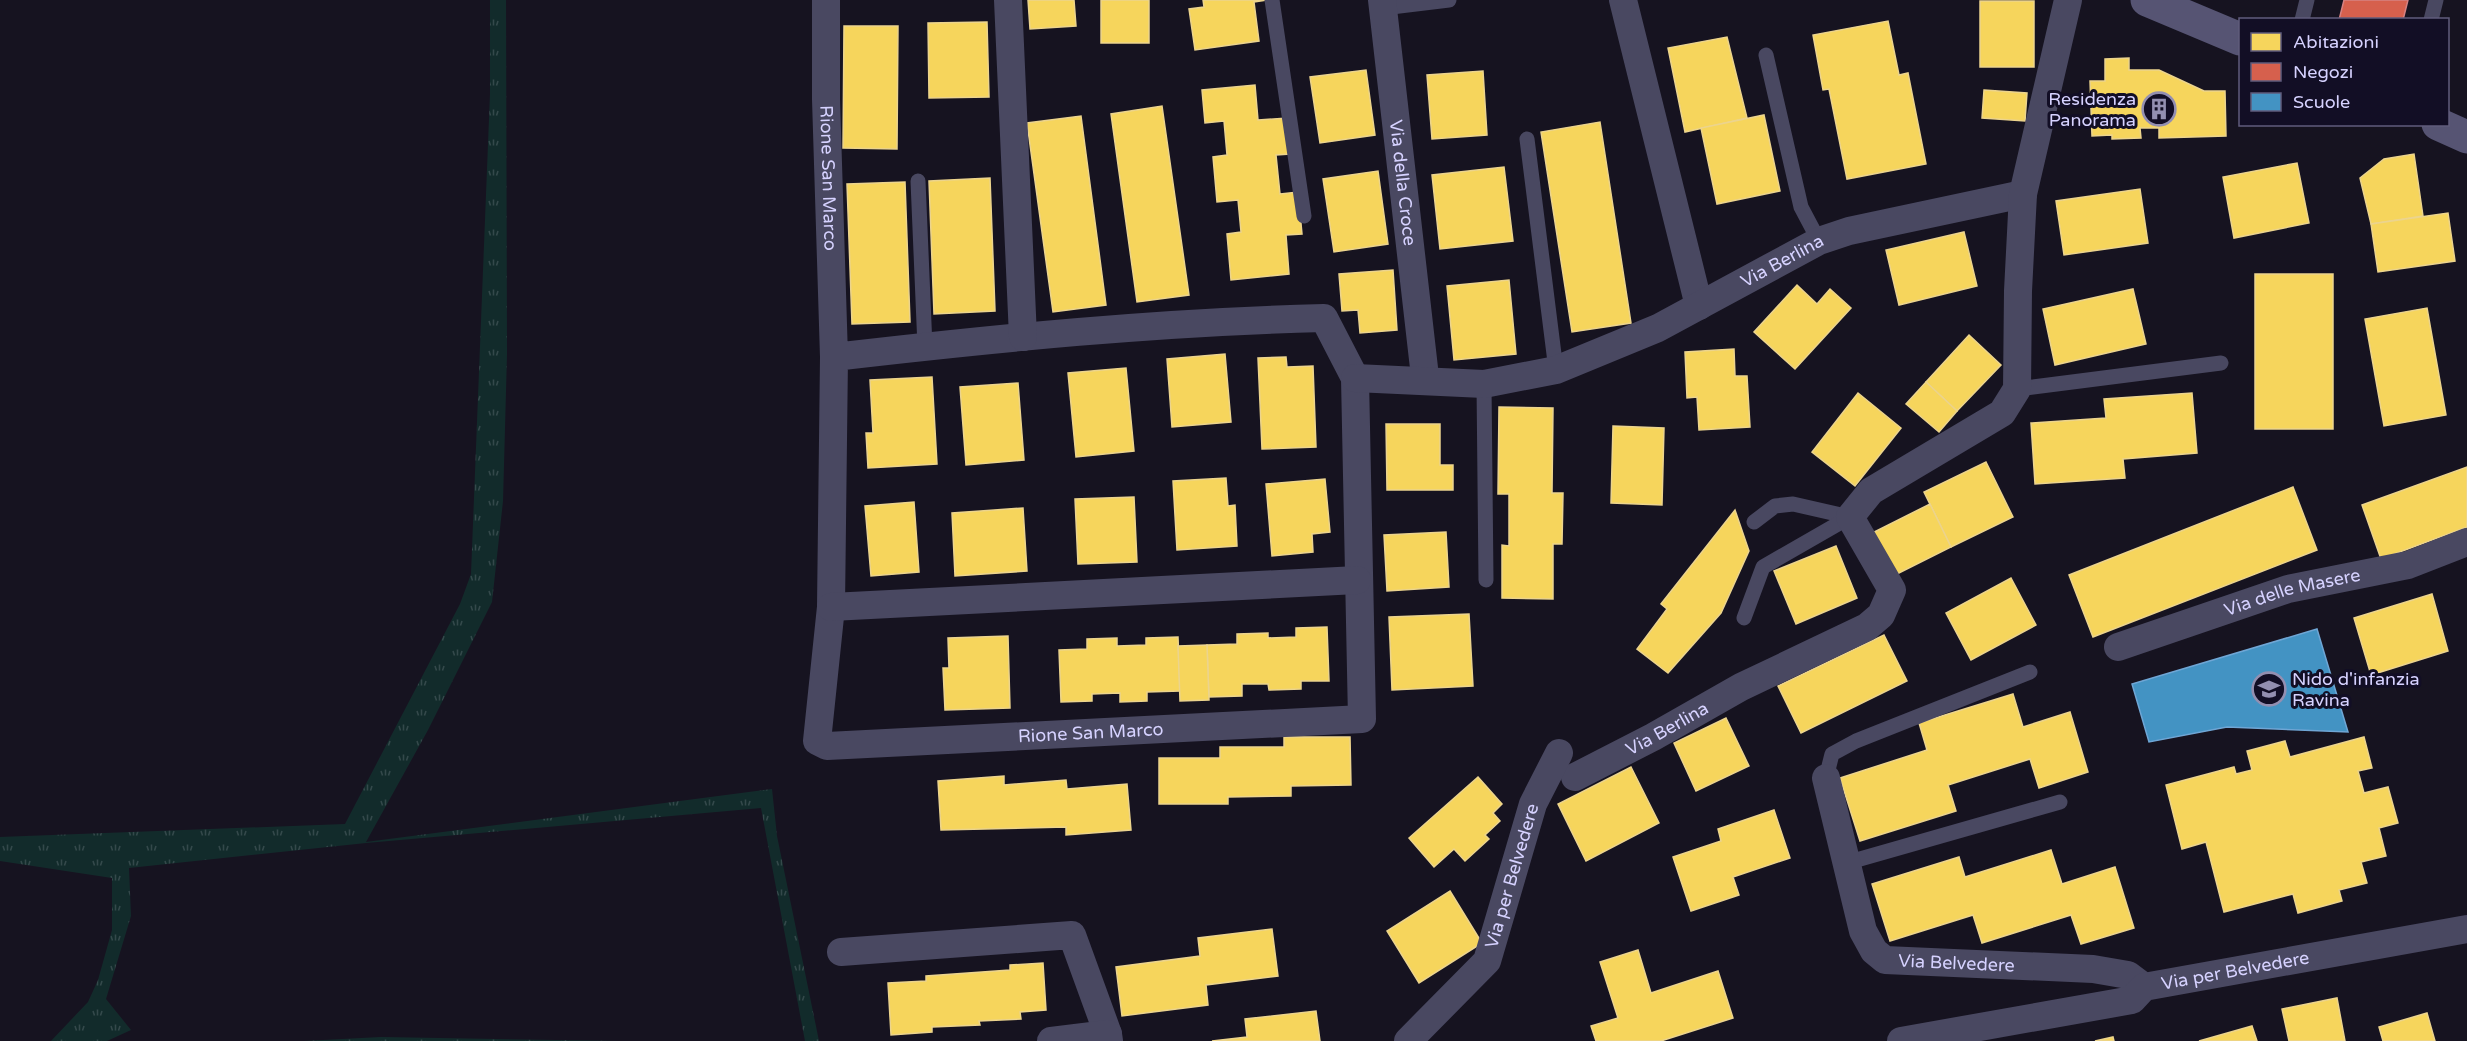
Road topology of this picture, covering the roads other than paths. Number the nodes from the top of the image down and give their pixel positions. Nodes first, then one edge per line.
1 (826, 0) edge
2 (1008, 0) edge
3 (1272, 0) edge
4 (1449, 0) edge
5 (1623, 0) edge
6 (2068, 0) edge
7 (2307, 0) edge
8 (2436, 0) edge
9 (2160, 3) edge
10 (1383, 4) edge
11 (2302, 18) edge
12 (2431, 18) edge
13 (2239, 38) edge
14 (1766, 55) dead end
15 (2442, 126) edge
16 (2467, 137) edge
17 (1527, 139) dead end
18 (918, 182) dead end
19 (2023, 195) junction
20 (1304, 216) dead end
21 (1820, 241) junction
22 (1699, 306) junction
23 (1023, 336) junction
24 (926, 347) junction
25 (834, 357) junction
26 (2221, 363) dead end
27 (1424, 368) dead end
28 (1556, 370) junction
29 (1355, 378) junction
30 (1484, 384) junction
31 (2017, 389) junction
32 (1850, 517) junction
33 (1754, 522) dead end
34 (2467, 542) edge
35 (1358, 580) junction
36 (1485, 580) dead end
37 (831, 607) junction
38 (1744, 618) dead end
39 (2118, 647) dead end
40 (2030, 672) dead end
41 (1559, 753) dead end
42 (1575, 777) dead end
43 (1826, 778) joint
44 (2060, 802) dead end
45 (1846, 863) junction
46 (2467, 929) edge
47 (841, 952) dead end
48 (2144, 987) junction
49 (1108, 1038) edge
50 (1051, 1041) edge
51 (1408, 1041) edge
52 (1901, 1041) edge

1 - 25 street, Rione San Marco
2 - 23 street
3 - 20 lane
4 - 10 lane
5 - 22 street
6 - 19 street
7 - 11 lane
8 - 12 lane
9 - 13 street
10 - 27 street, Via della Croce
14 - 21 lane
15 - 16 street
17 - 28 lane
18 - 24 lane
19 - 21 street, Via Berlina
19 - 31 street
21 - 22 street, Via Berlina
22 - 28 street, Via Berlina
23 - 24 street, Rione San Marco
23 - 29 street, Rione San Marco
24 - 25 street, Rione San Marco
25 - 37 street, Rione San Marco
26 - 31 lane
28 - 30 street, Via Berlina
29 - 30 street
29 - 35 street, Rione San Marco
30 - 36 lane
31 - 32 street
32 - 33 lane
32 - 38 lane
32 - 42 street, Via Berlina
34 - 39 street, Via delle Masere
35 - 37 street
35 - 37 street, Rione San Marco
40 - 43 lane
41 - 51 street, Via per Belvedere
43 - 45 street, Via Belvedere
44 - 45 lane
45 - 48 street, Via Belvedere
46 - 48 street, Via per Belvedere
47 - 49 street
48 - 52 street, Via per Belvedere
49 - 50 street

